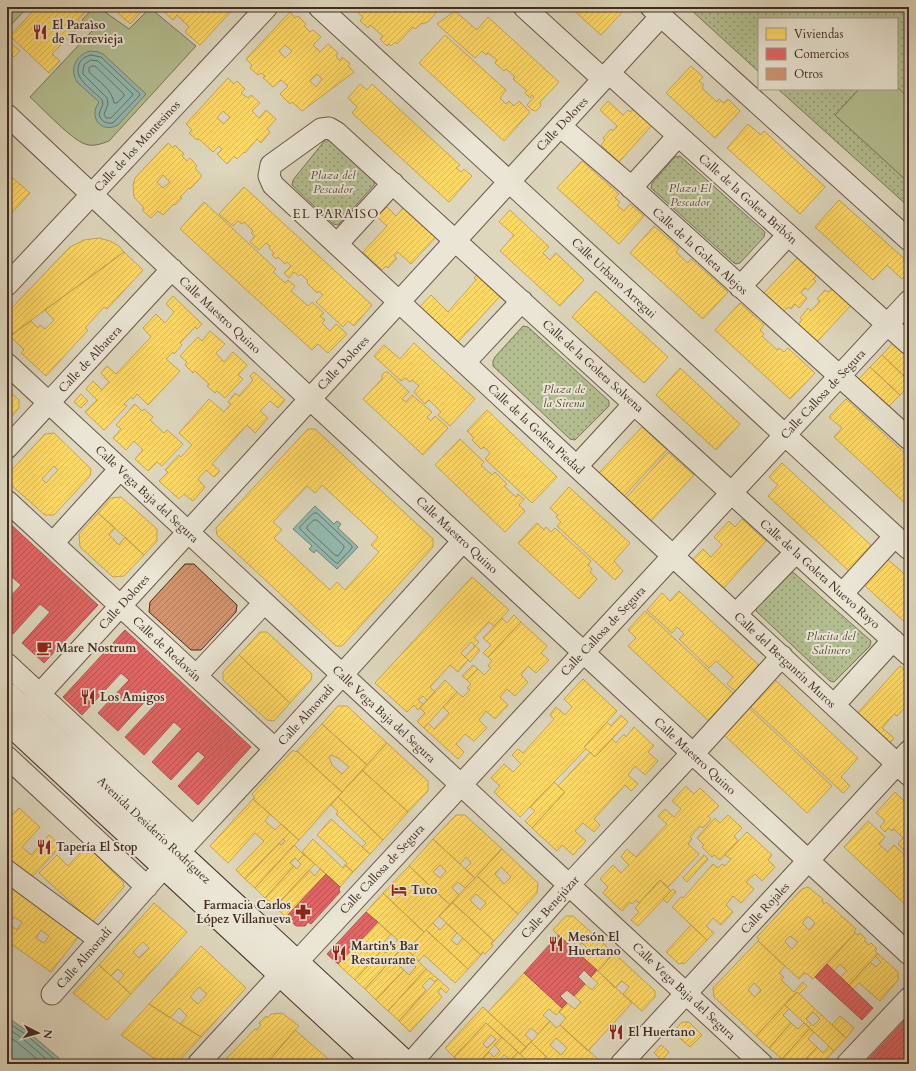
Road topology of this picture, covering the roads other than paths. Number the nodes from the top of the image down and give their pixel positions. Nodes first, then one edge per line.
1 (268, 7) edge
2 (319, 7) edge
3 (524, 7) edge
4 (656, 12) edge
5 (606, 76) junction
6 (7, 115) edge
7 (560, 126) junction
8 (678, 136) junction
9 (509, 182) junction
10 (393, 183) junction
11 (631, 188) junction
12 (92, 194) junction
13 (788, 235) junction
14 (456, 240) junction
15 (909, 240) edge
16 (338, 244) junction
17 (172, 269) junction
18 (7, 285) edge
19 (740, 287) junction
20 (522, 301) junction
21 (909, 301) edge
22 (400, 302) junction
23 (888, 324) junction
24 (909, 344) edge
25 (465, 362) junction
26 (7, 364) edge
27 (839, 376) junction
28 (310, 399) junction
29 (49, 403) junction
30 (634, 404) junction
31 (906, 432) edge
32 (785, 435) junction
33 (7, 448) edge
34 (577, 466) junction
35 (120, 469) junction
36 (731, 493) junction
37 (7, 501) edge
38 (188, 532) junction
39 (463, 541) junction
40 (902, 543) edge
41 (53, 544) junction
42 (796, 552) junction
43 (673, 556) junction
44 (842, 594) junction
45 (264, 603) junction
46 (120, 606) junction
47 (736, 614) junction
48 (893, 640) junction
49 (583, 652) junction
50 (909, 655) edge
51 (782, 656) junction
52 (7, 664) edge
53 (342, 675) junction
54 (196, 676) junction
55 (7, 693) edge
56 (32, 702) junction
57 (834, 705) junction
58 (8, 726) edge
59 (275, 749) junction
60 (692, 753) junction
61 (7, 757) edge
62 (905, 763) edge
63 (461, 785) junction
64 (186, 845) junction
65 (808, 861) junction
66 (163, 867) junction
67 (7, 871) edge
68 (569, 885) junction
69 (147, 886) junction
70 (100, 940) junction
71 (909, 954) edge
72 (297, 962) junction
73 (280, 975) junction
74 (686, 993) junction
75 (52, 994) dead end
76 (909, 998) edge
77 (198, 1064) edge
78 (376, 1064) edge
79 (409, 1064) edge
80 (621, 1064) edge
81 (762, 1064) edge
82 (847, 1064) edge

1 - 12 street, Calle de los Montesinos
2 - 9 street, Calle Urbano Arregui
3 - 5 street, Calle de la Goleta Bribón
4 - 5 street, Calle Dolores
4 - 15 street
5 - 7 street, Calle Dolores
5 - 8 street, Calle de la Goleta Bribón
6 - 12 street, Calle Maestro Quino
7 - 9 street, Calle Dolores
7 - 11 street, Calle de la Goleta Alejos
8 - 11 street
8 - 13 street, Calle de la Goleta Bribón
9 - 14 street, Calle Dolores
9 - 32 street, Calle Urbano Arregui
10 - 14 street, Calle de la Goleta Solvena
10 - 16 street
10 - 16 street, Calle de la Goleta Piedad
11 - 19 street, Calle de la Goleta Alejos
12 - 17 street, Calle Maestro Quino
12 - 18 street, Calle de los Montesinos
13 - 19 street
13 - 23 street, Calle de la Goleta Bribón
14 - 20 street, Calle de la Goleta Solvena
14 - 22 street, Calle Dolores
16 - 22 street, Calle de la Goleta Piedad
17 - 28 street, Calle Maestro Quino
17 - 29 street, Calle de Albatera
19 - 27 street, Calle de la Goleta Alejos
20 - 25 street
20 - 30 street, Calle de la Goleta Solvena
21 - 23 street, Calle Callosa de Segura
22 - 25 street, Calle de la Goleta Piedad
22 - 28 street, Calle Dolores
23 - 24 street, Calle de la Goleta Bribón
23 - 27 street, Calle Callosa de Segura
25 - 34 street, Calle de la Goleta Piedad
26 - 29 street, Calle Vega Baja del Segura
27 - 31 street, Calle de la Goleta Alejos
27 - 32 street, Calle Callosa de Segura
28 - 38 street, Calle Dolores
28 - 39 street, Calle Maestro Quino
29 - 33 street, Calle de Albatera
29 - 35 street, Calle Vega Baja del Segura
30 - 34 street
30 - 36 street, Calle de la Goleta Solvena
32 - 36 street, Calle Callosa de Segura
32 - 40 street, Calle Urbano Arregui
34 - 43 street, Calle de la Goleta Piedad
35 - 38 street, Calle Vega Baja del Segura
35 - 41 street
36 - 42 street, Calle de la Goleta Nuevo Rayo
36 - 43 street, Calle Callosa de Segura
37 - 41 street, Calle de Redován
38 - 45 street, Calle Vega Baja del Segura
38 - 46 street, Calle Dolores
39 - 49 street, Calle Maestro Quino
39 - 53 street, Calle Almoradí
40 - 44 street
41 - 46 street, Calle de Redován
42 - 44 street, Calle de la Goleta Nuevo Rayo
42 - 47 street
43 - 47 street, Calle del Bergantín Muros
43 - 49 street, Calle Callosa de Segura
44 - 48 street, Calle de la Goleta Nuevo Rayo
45 - 53 street, Calle Vega Baja del Segura
45 - 54 street
46 - 54 street, Calle de Redován
46 - 56 street, Calle Dolores
47 - 51 street, Calle del Bergantín Muros
48 - 50 street, Calle de la Goleta Nuevo Rayo
48 - 57 street
49 - 60 street, Calle Maestro Quino
49 - 63 street, Calle Callosa de Segura
51 - 57 street, Calle del Bergantín Muros
51 - 60 street, Calle Benejúzar
52 - 56 street, Avenida Desiderio Rodríguez
53 - 59 street, Calle Almoradí
53 - 63 street, Calle Vega Baja del Segura
54 - 59 street, Calle de Redován
55 - 56 street, Avenida Desiderio Rodríguez
56 - 64 street, Avenida Desiderio Rodríguez
57 - 62 street, Calle del Bergantín Muros
58 - 66 street, Avenida Desiderio Rodríguez
59 - 64 street, Calle Almoradí
60 - 65 street, Calle Maestro Quino
60 - 68 street, Calle Benejúzar
61 - 69 street
62 - 65 street, Calle Rojales
63 - 68 street, Calle Vega Baja del Segura
63 - 72 street, Calle Callosa de Segura
64 - 72 street, Avenida Desiderio Rodríguez
65 - 71 street, Calle Maestro Quino
65 - 74 street, Calle Rojales
66 - 69 street, Calle Almoradí
66 - 73 street, Avenida Desiderio Rodríguez
67 - 70 street
68 - 74 street, Calle Vega Baja del Segura
68 - 79 street, Calle Benejúzar
69 - 70 street, Calle Almoradí
70 - 75 street, Calle Almoradí
72 - 79 street, Avenida Desiderio Rodríguez
73 - 77 street
73 - 78 street, Avenida Desiderio Rodríguez
74 - 80 street, Calle Rojales
74 - 81 street, Calle Vega Baja del Segura
76 - 82 street

